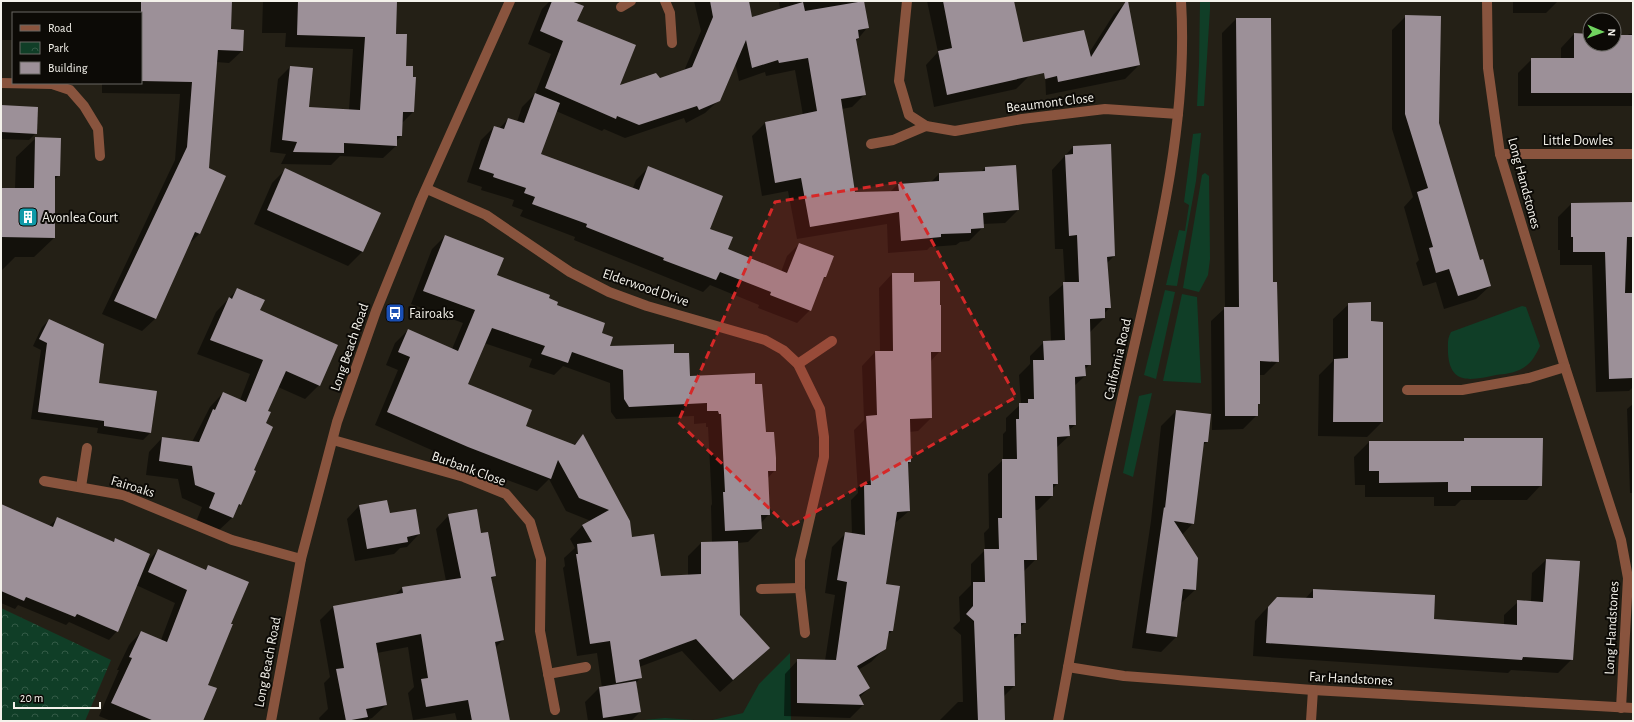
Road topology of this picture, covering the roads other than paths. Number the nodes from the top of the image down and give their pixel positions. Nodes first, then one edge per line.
1 (632, 1) edge
2 (665, 1) edge
3 (907, 1) edge
4 (1181, 1) edge
5 (1487, 1) edge
6 (508, 2) edge
7 (621, 7) dead end
8 (672, 43) dead end
9 (1, 83) edge
10 (12, 83) edge
11 (52, 84) edge
12 (1178, 114) junction
13 (926, 126) junction
14 (871, 144) dead end
15 (1500, 154) junction
16 (1633, 154) edge
17 (100, 156) dead end
18 (427, 189) junction
19 (832, 341) dead end
20 (798, 364) junction
21 (1565, 367) junction
22 (1407, 390) dead end
23 (333, 440) junction
24 (88, 448) dead end
25 (44, 481) dead end
26 (81, 487) junction
27 (301, 559) junction
28 (800, 588) junction
29 (761, 589) dead end
30 (805, 633) dead end
31 (586, 667) dead end
32 (1068, 667) junction
33 (548, 674) junction
34 (1313, 690) junction
35 (1621, 708) junction
36 (1633, 708) edge
37 (555, 710) dead end
38 (271, 721) edge
39 (1058, 721) edge
40 (1311, 721) edge

1 - 7 street
2 - 8 street
3 - 13 street, Beaumont Close
4 - 12 street, California Road
5 - 15 street, Long Handstones
6 - 18 street, Long Beach Road
9 - 10 street
11 - 17 street
12 - 13 street, Beaumont Close
12 - 32 street, California Road
13 - 14 street
15 - 16 street, Little Dowles
15 - 21 street, Long Handstones
18 - 20 street, Elderwood Drive
18 - 23 street, Long Beach Road
19 - 20 street
20 - 28 street, Elderwood Drive
21 - 22 street
21 - 35 street, Long Handstones
23 - 27 street, Long Beach Road
23 - 33 street, Burbank Close
24 - 26 street
25 - 26 street, Fairoaks
26 - 27 street, Fairoaks
27 - 38 street, Long Beach Road
28 - 29 street
28 - 30 street, Elderwood Drive
31 - 33 street
32 - 34 street, Far Handstones
32 - 39 street, California Road
33 - 37 street, Burbank Close
34 - 35 street, Far Handstones
34 - 40 street
35 - 36 street, Far Handstones

